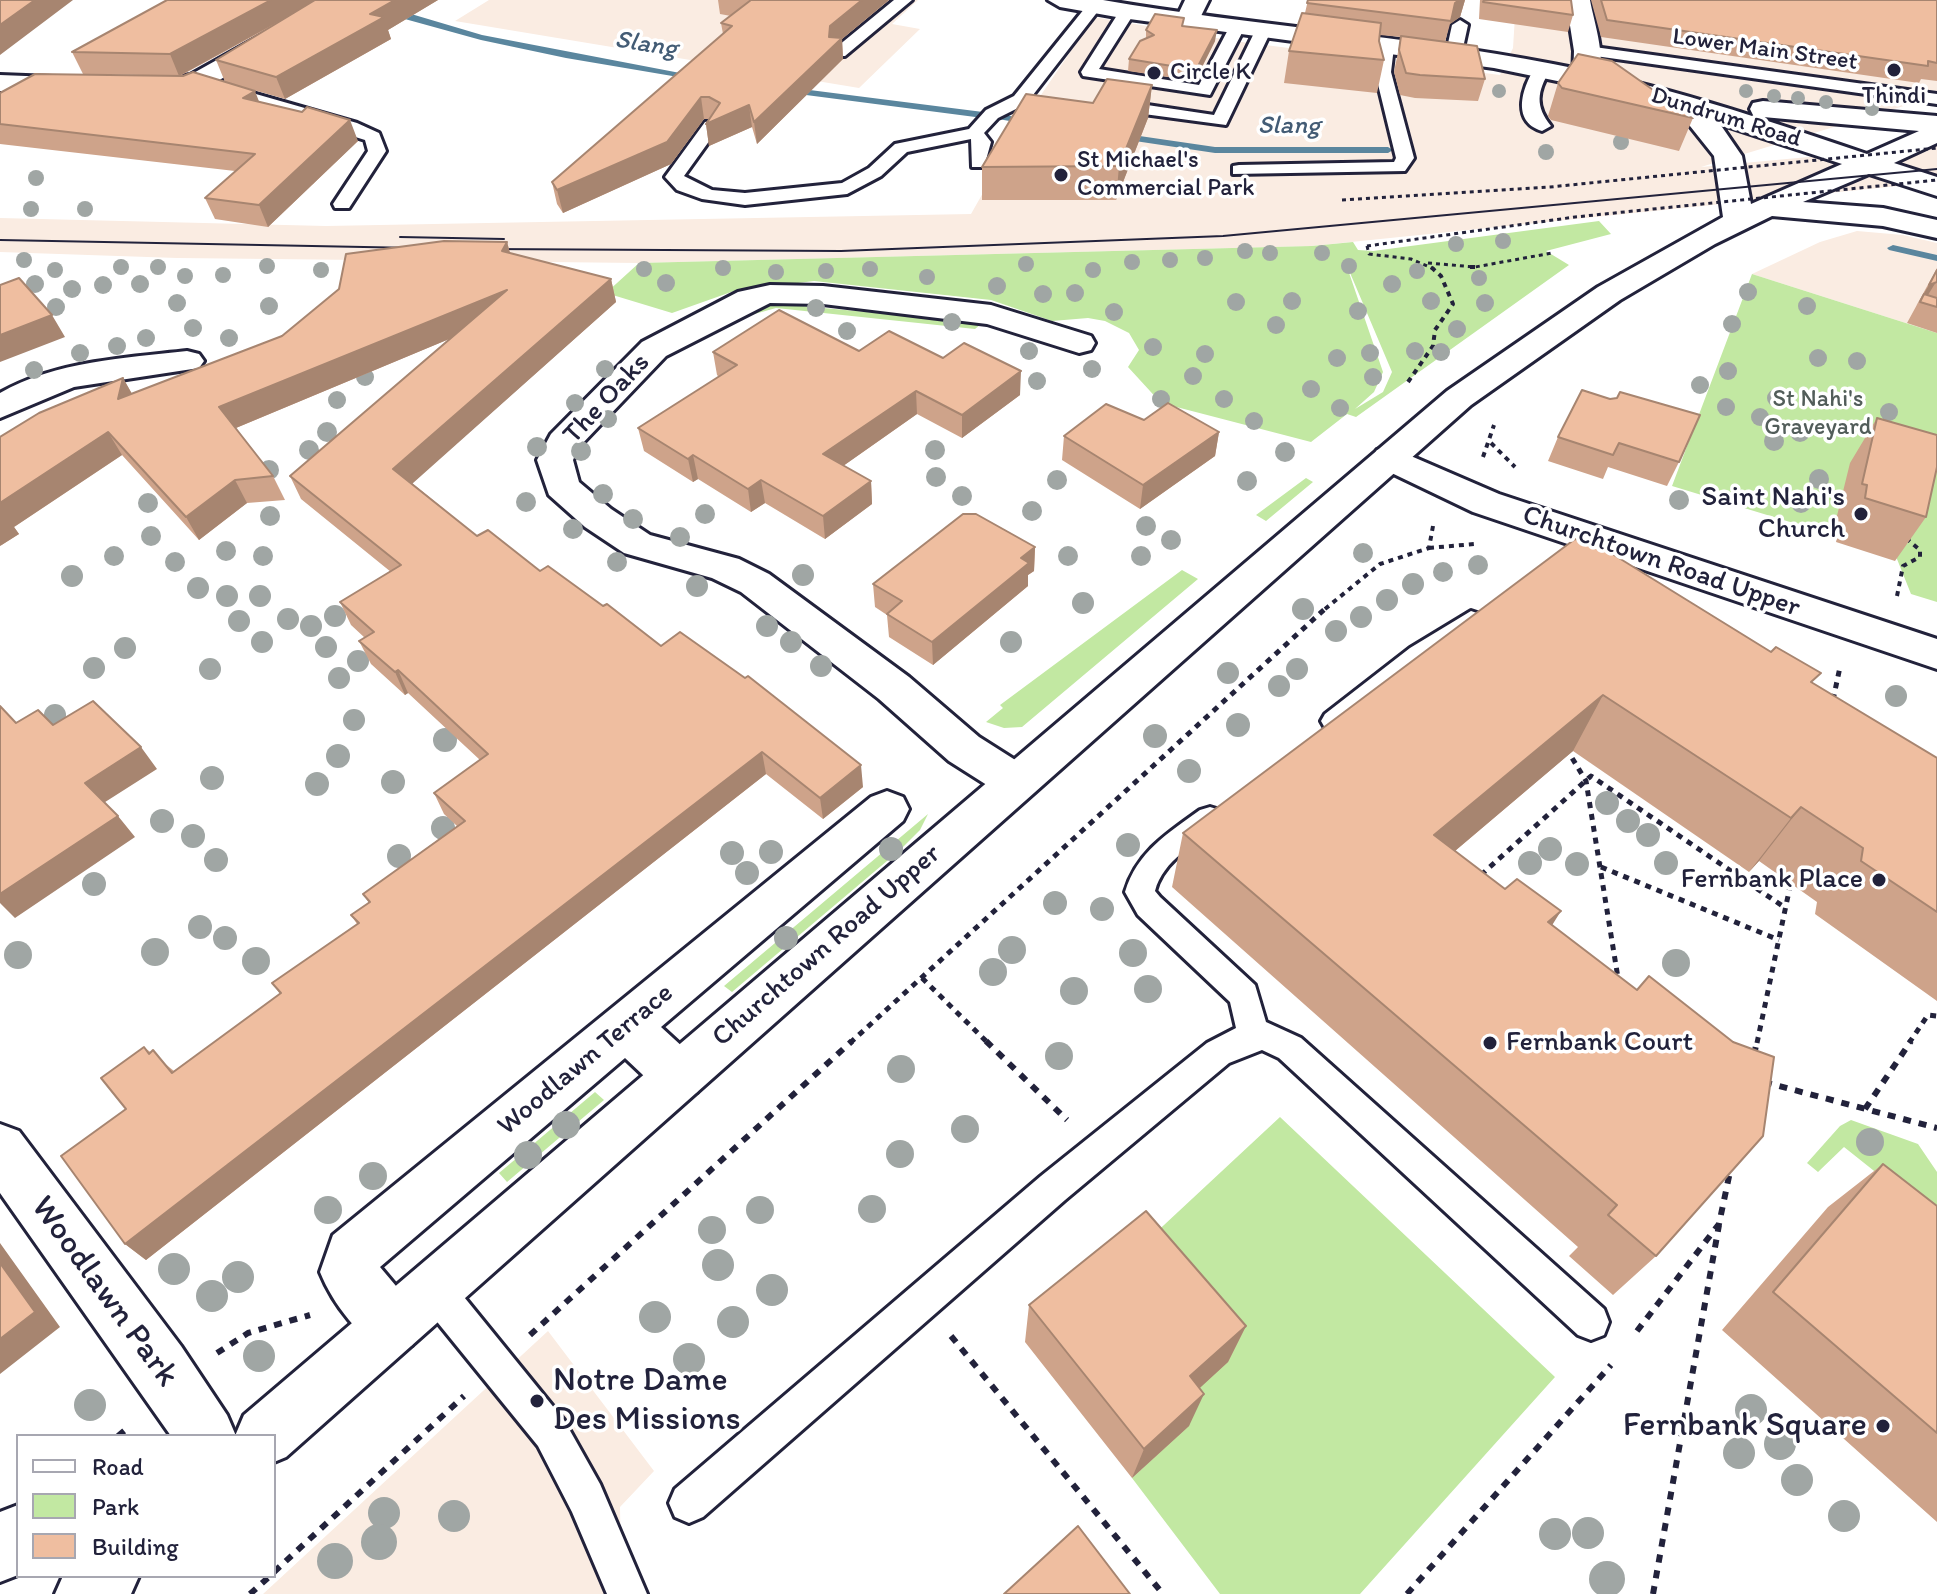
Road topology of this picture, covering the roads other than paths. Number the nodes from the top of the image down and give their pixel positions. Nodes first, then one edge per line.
1 (904, 0) edge
2 (1060, 0) edge
3 (1578, 0) edge
4 (338, 2) edge
5 (1094, 6) junction
6 (1192, 10) edge
7 (1127, 12) junction
8 (881, 20) junction
9 (1460, 25) edge
10 (1237, 27) junction
11 (1263, 31) junction
12 (1110, 40) junction
13 (1131, 43) dead end
14 (1386, 47) junction
15 (1587, 51) junction
16 (839, 53) edge
17 (863, 55) dead end
18 (1453, 57) junction
19 (1542, 70) junction
20 (1586, 79) junction
21 (197, 82) junction
22 (0, 83) edge
23 (1929, 98) edge
24 (1098, 103) edge
25 (1685, 104) junction
26 (1937, 124) edge
27 (711, 126) edge
28 (1542, 126) dead end
29 (975, 133) junction
30 (1937, 133) edge
31 (978, 163) dead end
32 (1869, 164) junction
33 (1239, 170) dead end
34 (1937, 187) edge
35 (342, 204) dead end
36 (1751, 216) junction
37 (1937, 229) edge
38 (1079, 343) dead end
39 (187, 361) dead end
40 (0, 407) edge
41 (1390, 458) junction
42 (1492, 606) edge
43 (1937, 654) edge
44 (1309, 740) edge
45 (1016, 782) junction
46 (1226, 806) edge
47 (887, 809) dead end
48 (625, 1026) junction
49 (1254, 1036) junction
50 (679, 1076) junction
51 (0, 1149) edge
52 (434, 1289) junction
53 (1591, 1322) dead end
54 (392, 1325) junction
55 (205, 1434) edge
56 (267, 1434) edge
57 (689, 1503) dead end
58 (16, 1538) edge
59 (0, 1551) edge
60 (627, 1594) edge

1 - 8 lane
2 - 5 main road, Dundrum Road
3 - 15 main road
4 - 21 main road
5 - 7 main road, Dundrum Road
5 - 29 lane
6 - 7 main road, Dundrum Road
6 - 10 main road, Dundrum Road
7 - 12 lane
8 - 16 lane
8 - 17 lane
9 - 18 lane
10 - 11 main road, Dundrum Road
10 - 12 lane
11 - 14 main road, Dundrum Road
11 - 24 lane
12 - 13 lane
14 - 18 main road, Dundrum Road
14 - 33 lane
15 - 20 main road
15 - 23 lane, Lower Main Street
18 - 19 main road, Dundrum Road
19 - 20 main road, Dundrum Road
19 - 28 lane
20 - 25 main road, Dundrum Road
21 - 22 main road
21 - 35 lane
25 - 26 main road
25 - 32 main road, Dundrum Road
25 - 36 main road
27 - 29 lane
29 - 31 lane
30 - 32 main road, Churchtown Road Upper
32 - 34 main road, Dundrum Road
32 - 36 main road, Churchtown Road Upper
36 - 37 main road
36 - 41 main road, Churchtown Road Upper
38 - 45 main road, The Oaks
39 - 40 main road
41 - 43 main road, Churchtown Road Upper
41 - 45 main road, Churchtown Road Upper
42 - 44 lane
45 - 50 main road, Churchtown Road Upper
46 - 49 lane
47 - 48 main road, Woodlawn Terrace
48 - 50 main road
48 - 54 main road, Woodlawn Terrace
49 - 53 lane
49 - 57 lane
50 - 52 main road, Churchtown Road Upper
51 - 55 main road, Woodlawn Park
52 - 54 main road, Churchtown Road Upper
52 - 60 lane
54 - 56 main road, Churchtown Road Upper
58 - 59 main road

